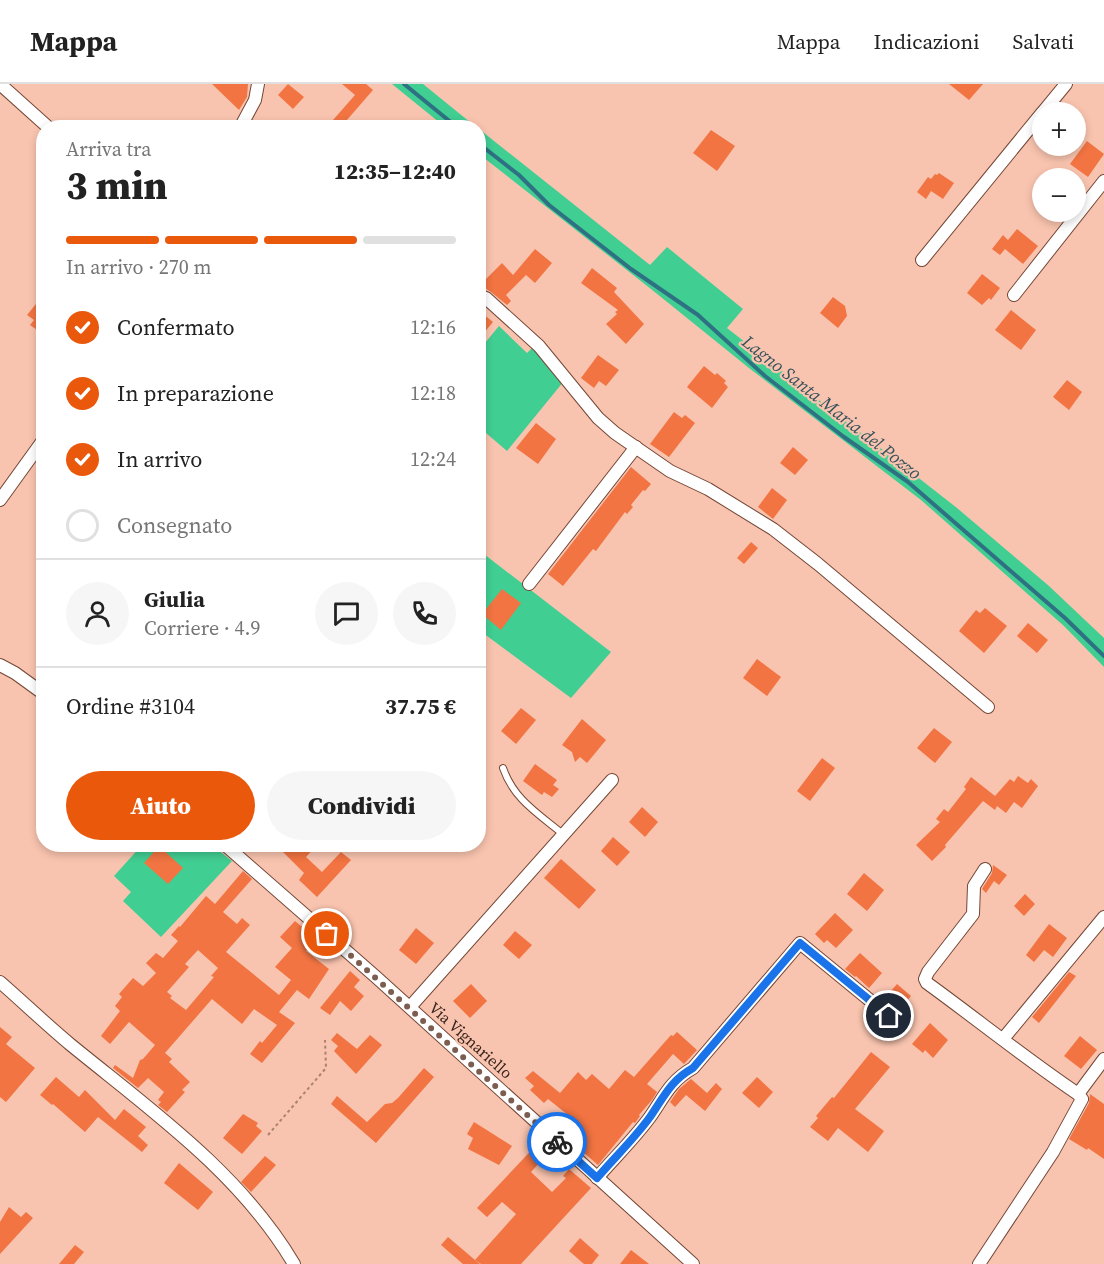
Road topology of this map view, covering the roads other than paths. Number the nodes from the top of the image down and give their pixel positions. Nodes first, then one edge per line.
1 (0, 84) edge
2 (258, 84) edge
3 (1066, 84) edge
4 (1052, 102) edge
5 (40, 120) edge
6 (244, 120) edge
7 (1032, 126) edge
8 (1104, 181) edge
9 (922, 260) dead end
10 (1014, 295) dead end
11 (486, 298) edge
12 (636, 447) junction
13 (36, 450) edge
14 (0, 500) edge
15 (529, 584) dead end
16 (0, 665) edge
17 (36, 688) edge
18 (988, 707) dead end
19 (503, 768) dead end
20 (612, 780) dead end
21 (564, 836) junction
22 (233, 852) edge
23 (985, 869) dead end
24 (1104, 917) edge
25 (0, 982) edge
26 (410, 1007) junction
27 (889, 1016) dead end
28 (1003, 1038) junction
29 (1104, 1059) edge
30 (1078, 1094) junction
31 (597, 1178) junction
32 (294, 1264) edge
33 (693, 1264) edge
34 (979, 1264) edge

1 - 5 street
2 - 6 street
3 - 4 street
7 - 9 street
8 - 10 street
11 - 12 street
12 - 15 street
12 - 18 street
13 - 14 street
16 - 17 street
19 - 21 lane
20 - 21 street
21 - 26 street
22 - 26 street, Via Vignariello
23 - 28 street
24 - 28 street
25 - 32 street
26 - 31 street, Via Vignariello
27 - 31 street
28 - 30 street
29 - 30 street
30 - 34 street
31 - 33 street, Via Vignariello

